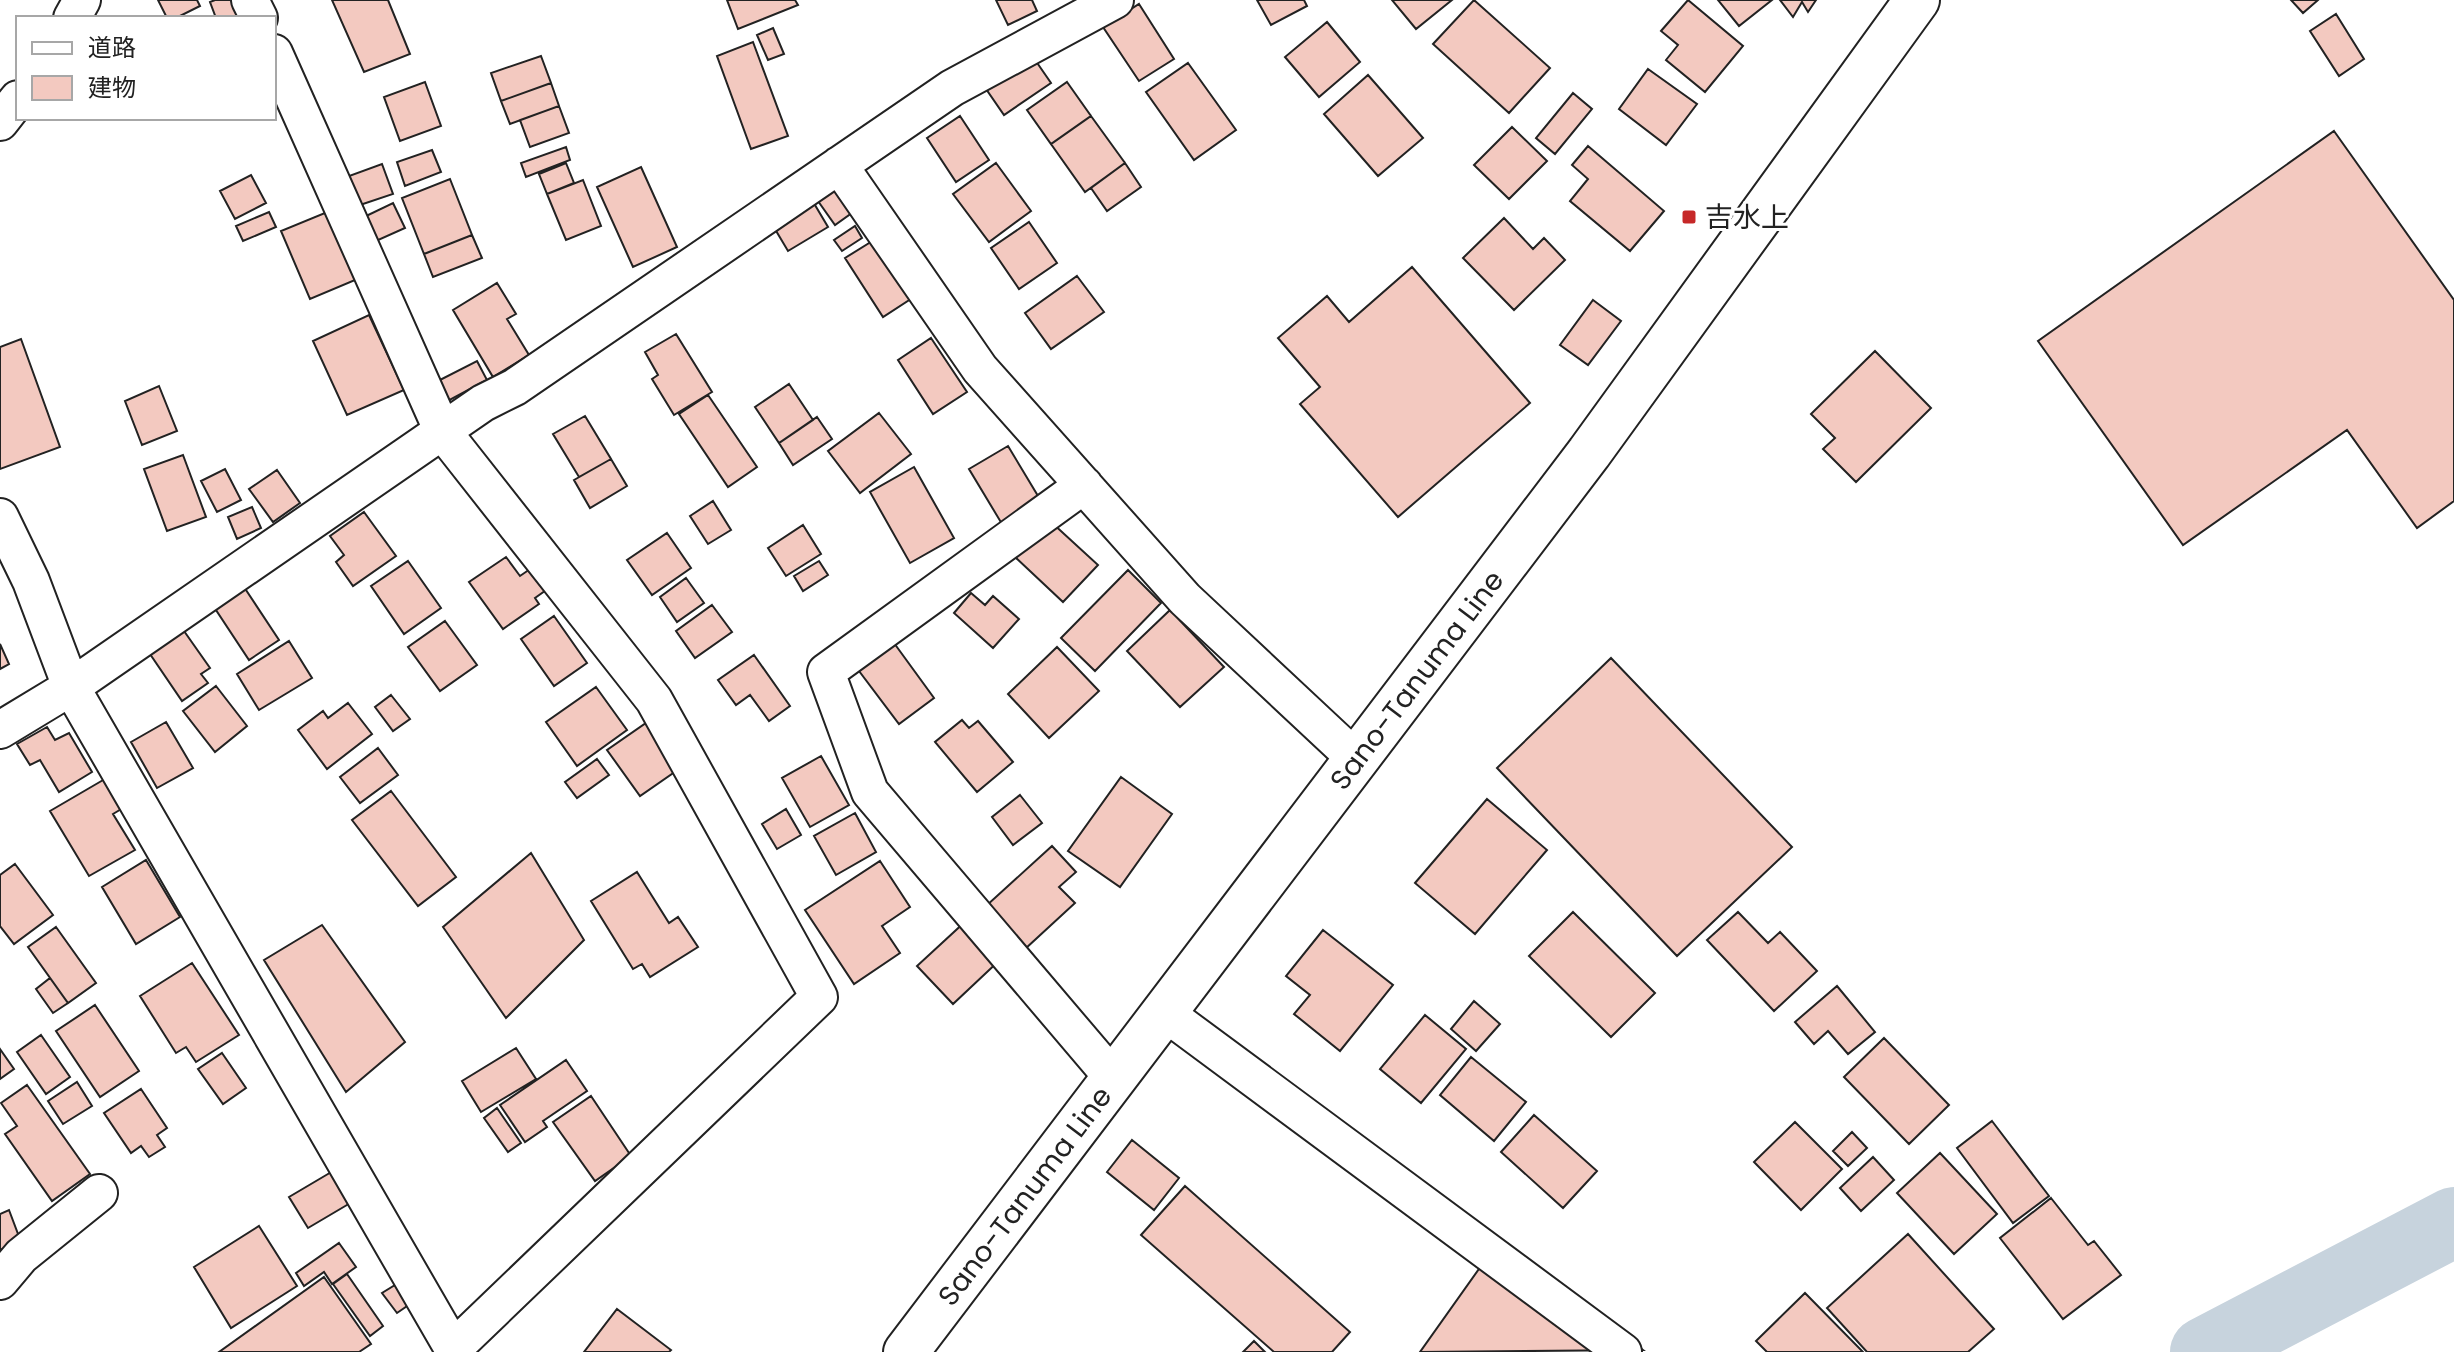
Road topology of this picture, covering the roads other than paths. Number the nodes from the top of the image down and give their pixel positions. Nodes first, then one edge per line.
1 (1115, 0) edge
2 (1917, 0) edge
3 (276, 57) edge
4 (16, 102) edge
5 (0, 122) edge
6 (839, 165) junction
7 (443, 432) junction
8 (1084, 485) junction
9 (0, 517) edge
10 (71, 687) junction
11 (0, 730) edge
12 (1356, 759) junction
13 (1164, 1012) junction
14 (1114, 1079) junction
15 (99, 1193) dead end
16 (0, 1281) edge
17 (454, 1351) edge
18 (906, 1352) edge
19 (1623, 1352) edge

1 - 6 street
2 - 12 main road, Sano-Tanuma Line
3 - 7 street
4 - 5 street
6 - 7 street
6 - 8 street
7 - 10 street
7 - 17 street
8 - 12 street
8 - 14 street
9 - 10 street
10 - 11 street
10 - 17 street
12 - 13 main road, Sano-Tanuma Line
13 - 14 main road, Sano-Tanuma Line
13 - 19 street
14 - 18 main road, Sano-Tanuma Line
15 - 16 street

